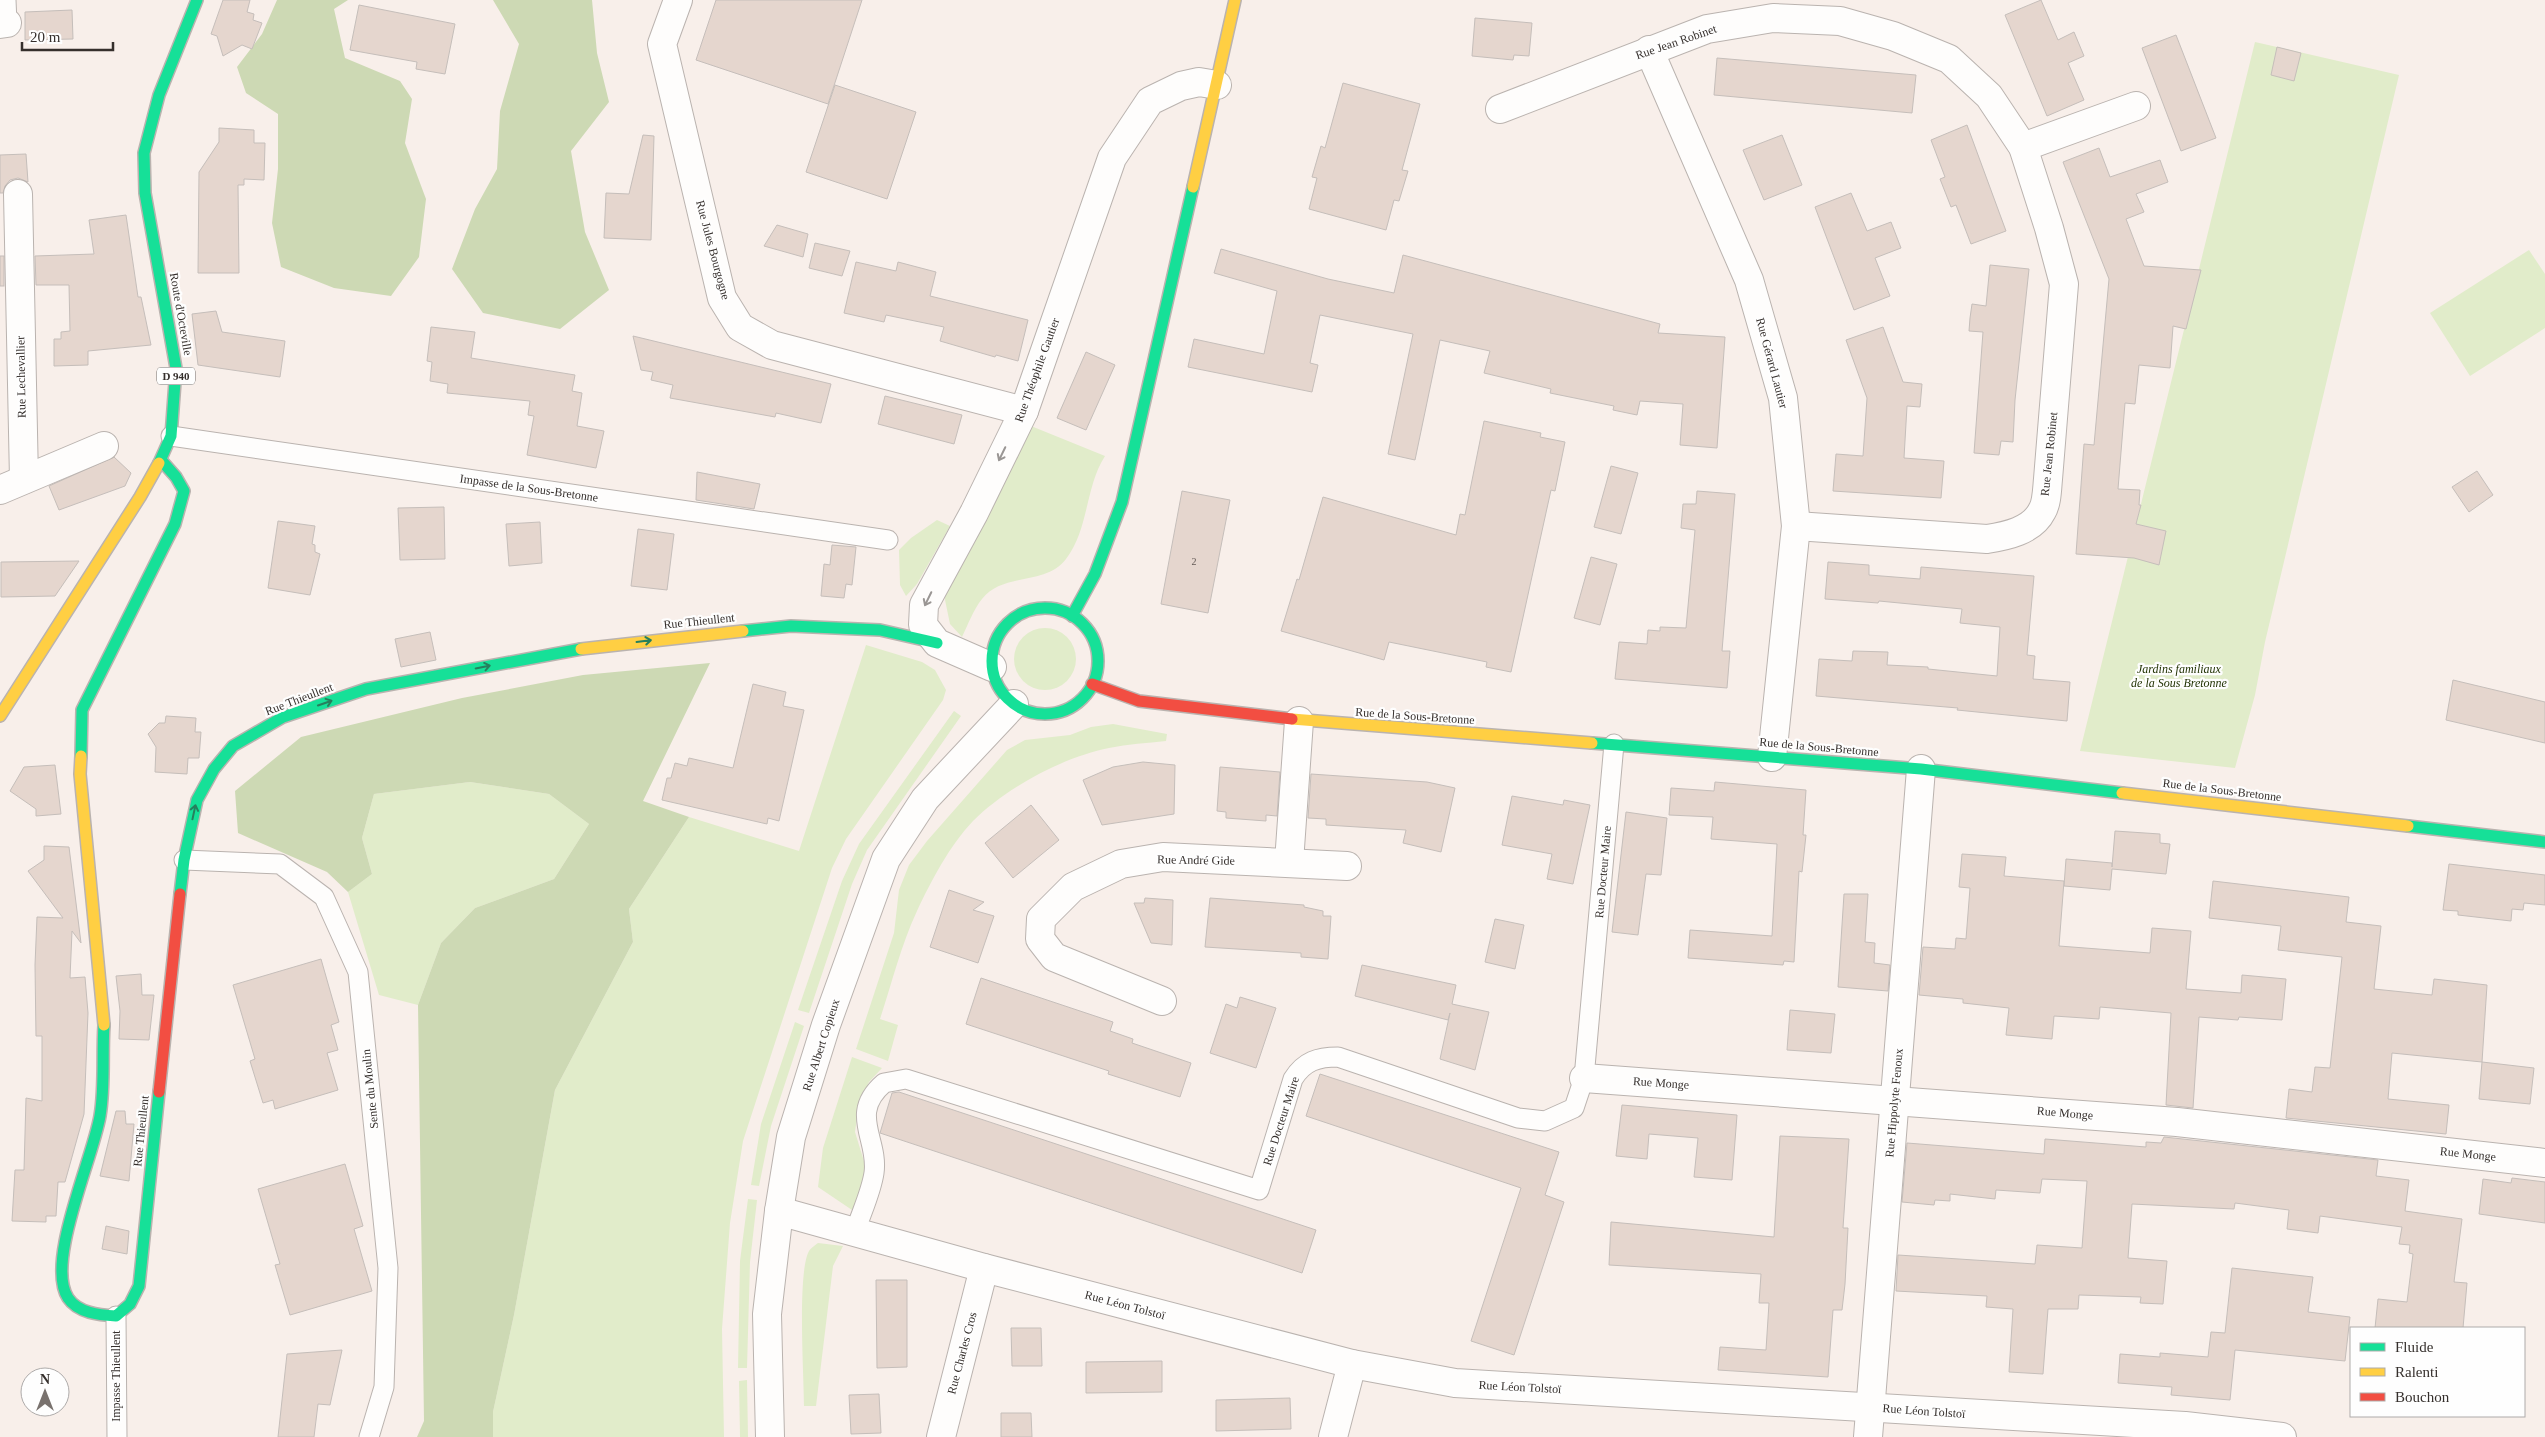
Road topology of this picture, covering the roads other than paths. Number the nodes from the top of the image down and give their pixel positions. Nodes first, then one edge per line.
1 (197, 0) edge
2 (678, 0) edge
3 (1235, 0) edge
4 (1649, 50) junction
5 (1217, 85) junction
6 (2136, 106) dead end
7 (1500, 109) dead end
8 (2023, 147) junction
9 (18, 194) dead end
10 (10, 275) edge
11 (1024, 411) junction
12 (171, 436) junction
13 (104, 446) dead end
14 (161, 460) junction
15 (12, 485) edge
16 (1796, 526) junction
17 (888, 540) dead end
18 (1072, 616) junction
19 (936, 643) junction
20 (992, 667) junction
21 (1092, 684) junction
22 (1014, 704) junction
23 (0, 716) edge
24 (1298, 721) junction
25 (1614, 744) junction
26 (1772, 757) junction
27 (1921, 769) junction
28 (2545, 842) edge
29 (184, 860) junction
30 (1289, 862) junction
31 (1348, 866) dead end
32 (1162, 1001) dead end
33 (1584, 1078) junction
34 (1894, 1100) junction
35 (2545, 1163) edge
36 (779, 1211) junction
37 (855, 1232) junction
38 (984, 1268) junction
39 (116, 1316) junction
40 (1352, 1364) junction
41 (1870, 1407) junction
42 (117, 1437) edge
43 (368, 1437) edge
44 (770, 1437) edge
45 (941, 1437) edge
46 (1333, 1437) edge
47 (1868, 1437) edge
48 (2282, 1437) edge

1 - 12 street, Route d'Octeville / D 940
2 - 11 street, Rue Jules Bourgogne
3 - 5 street
4 - 7 street, Rue Jean Robinet
4 - 8 street, Rue Jean Robinet
4 - 16 street, Rue Gérard Lautier
5 - 11 street, Rue Théophile Gautier
5 - 18 street
6 - 8 street
8 - 16 street, Rue Jean Robinet
9 - 10 street, Rue Lechevallier
10 - 15 street, Rue Lechevallier
11 -> 19 street, Rue Théophile Gautier
12 - 14 street, Route d'Octeville / D 940
12 - 17 lane, Impasse de la Sous-Bretonne
13 - 15 street
14 - 23 street, Route d'Octeville / D 940
14 - 39 street
16 - 26 street, Rue Gérard Lautier
18 - 20 street
18 - 21 street
19 - 20 street
29 -> 19 street, Rue Thieullent
20 - 22 street
21 - 22 street
21 - 24 street, Rue de la Sous-Bretonne
22 - 36 street, Rue Albert Copieux
24 - 25 street, Rue de la Sous-Bretonne
24 - 30 street
25 - 26 street, Rue de la Sous-Bretonne
25 - 33 lane, Rue Docteur Maire
26 - 27 street, Rue de la Sous-Bretonne
27 - 28 street, Rue de la Sous-Bretonne
27 - 34 street, Rue Hippolyte Fenoux
29 - 39 street, Rue Thieullent
29 - 43 lane, Sente du Moulin
30 - 31 street, Rue André Gide
30 - 32 street, Rue André Gide
33 - 34 street, Rue Monge
33 - 37 lane, Rue Docteur Maire
34 - 35 street, Rue Monge
34 - 41 street, Rue Hippolyte Fenoux
36 - 37 street, Rue Léon Tolstoï
36 - 44 street, Rue Albert Copieux
37 - 38 street, Rue Léon Tolstoï
38 - 40 street, Rue Léon Tolstoï
38 - 45 street, Rue Charles Cros
39 - 42 lane, Impasse Thieullent
40 - 41 street, Rue Léon Tolstoï
40 - 46 street
41 - 47 street, Rue Hippolyte Fenoux
41 - 48 street, Rue Léon Tolstoï

